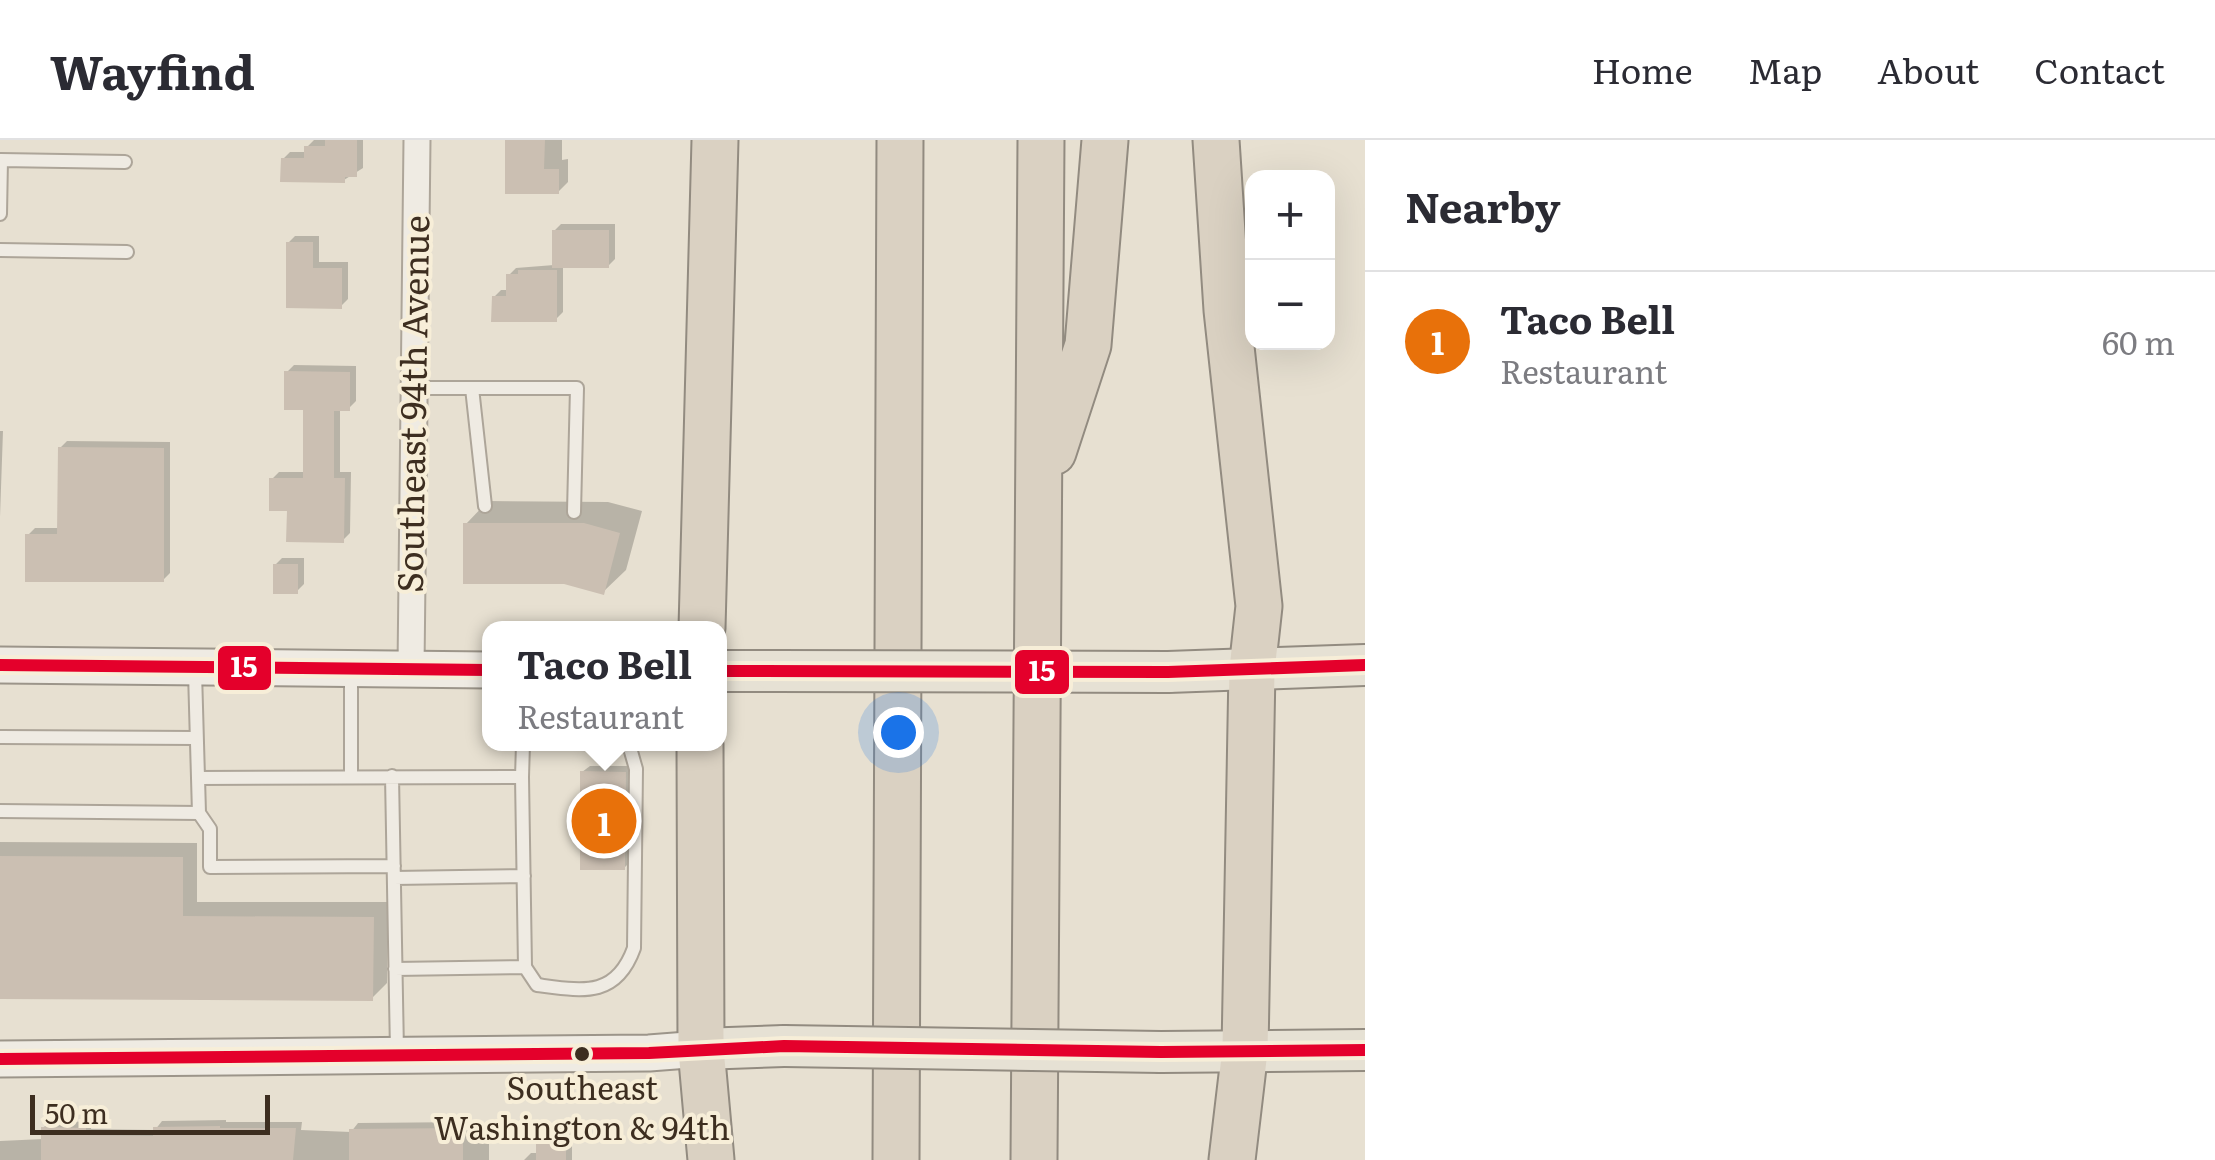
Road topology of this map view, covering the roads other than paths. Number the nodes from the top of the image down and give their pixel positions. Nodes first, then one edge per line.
1 (417, 140) edge
2 (715, 140) edge
3 (900, 140) edge
4 (1041, 140) edge
5 (1105, 140) edge
6 (1216, 140) edge
7 (125, 162) dead end
8 (0, 214) edge
9 (0, 250) edge
10 (127, 252) dead end
11 (414, 388) junction
12 (472, 388) junction
13 (1040, 494) junction
14 (485, 506) dead end
15 (574, 512) dead end
16 (702, 621) edge
17 (0, 665) edge
18 (194, 665) junction
19 (1365, 665) edge
20 (351, 668) junction
21 (411, 668) junction
22 (482, 670) edge
23 (1252, 670) junction
24 (727, 671) edge
25 (0, 737) edge
26 (196, 738) junction
27 (523, 751) edge
28 (631, 751) edge
29 (700, 751) edge
30 (351, 776) junction
31 (392, 776) junction
32 (522, 777) junction
33 (198, 778) junction
34 (0, 811) edge
35 (199, 812) junction
36 (394, 872) junction
37 (524, 876) junction
38 (525, 967) junction
39 (396, 970) junction
40 (701, 1049) junction
41 (1244, 1050) junction
42 (1365, 1050) edge
43 (396, 1055) junction
44 (0, 1059) edge
45 (712, 1160) edge
46 (896, 1160) edge
47 (1034, 1160) edge
48 (1232, 1160) edge

1 - 11 street, Southeast 94th Avenue
2 - 16 highway
3 - 46 highway
4 - 13 highway
5 - 13 highway
6 - 23 highway
7 - 8 lane
9 - 10 lane
11 - 12 lane
11 - 21 street, Southeast 94th Avenue
12 - 14 lane
12 - 15 lane
13 - 47 highway
17 - 18 main road
18 - 20 main road
18 - 26 lane
19 - 23 main road
20 - 21 main road
20 - 30 lane
21 - 22 main road
23 - 24 main road, bridge
23 - 41 highway
25 - 26 lane
26 - 33 lane
27 - 32 lane
28 - 38 lane
29 - 40 highway
30 - 31 lane
30 - 33 lane
31 - 32 lane
31 - 36 lane
32 - 37 lane
33 - 35 lane
34 - 35 lane
35 - 36 lane
36 - 37 lane
36 - 39 lane
37 - 38 lane
38 - 39 lane
39 - 43 lane
40 - 41 main road, bridge
40 - 43 main road
40 - 45 highway
41 - 42 main road
41 - 48 highway
43 - 44 main road

